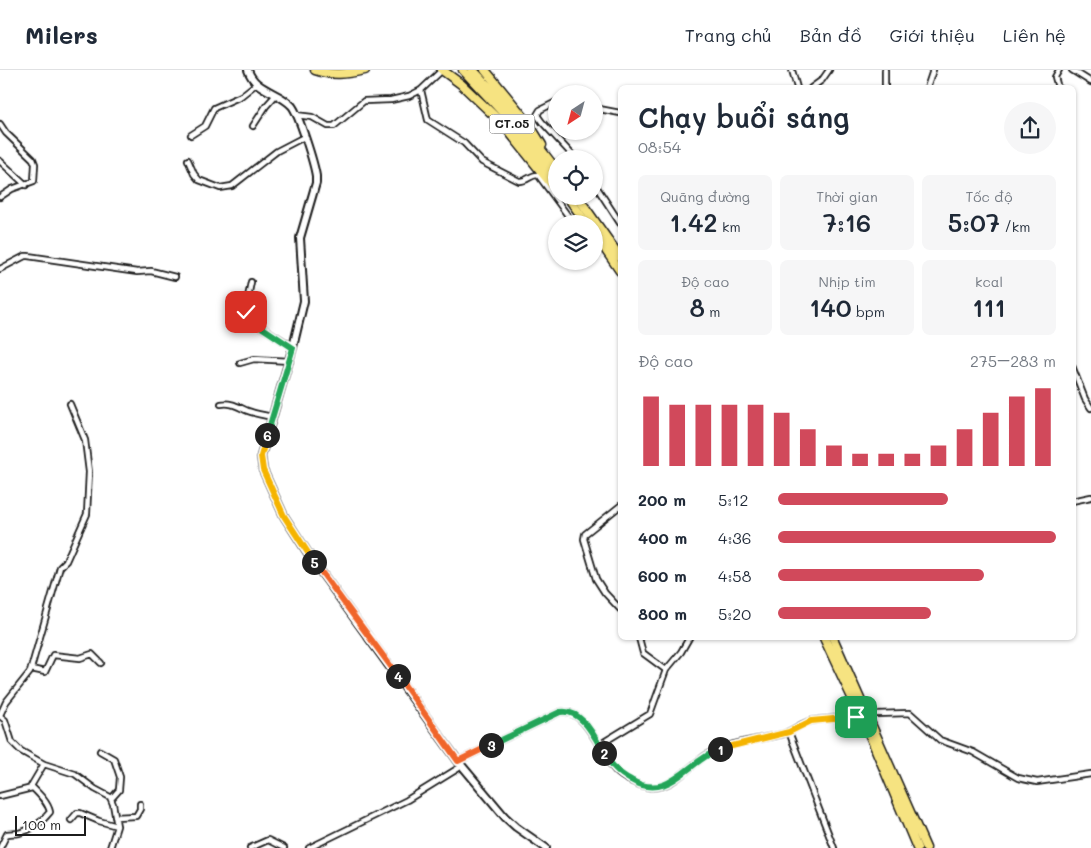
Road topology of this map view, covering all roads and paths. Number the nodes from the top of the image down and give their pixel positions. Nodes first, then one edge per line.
1 (248, 70) edge
2 (315, 70) edge
3 (365, 70) edge
4 (463, 70) edge
5 (473, 70) edge
6 (485, 70) edge
7 (792, 70) edge
8 (829, 70) edge
9 (885, 70) edge
10 (933, 70) edge
11 (1059, 70) edge
12 (1072, 70) edge
13 (441, 72) edge
14 (1091, 82) edge
15 (256, 84) junction
16 (796, 85) edge
17 (815, 85) edge
18 (884, 85) edge
19 (928, 85) edge
20 (1057, 85) edge
21 (421, 90) junction
22 (275, 96) junction
23 (548, 106) edge
24 (603, 109) edge
25 (618, 112) edge
26 (296, 115) junction
27 (0, 124) edge
28 (253, 126) dead end
29 (548, 129) edge
30 (191, 135) dead end
31 (304, 138) junction
32 (559, 140) edge
33 (568, 150) edge
34 (548, 155) edge
35 (548, 158) edge
36 (188, 160) dead end
37 (0, 161) edge
38 (548, 171) edge
39 (548, 180) edge
40 (26, 185) junction
41 (0, 190) edge
42 (2, 195) edge
43 (603, 197) edge
44 (570, 205) edge
45 (583, 205) edge
46 (567, 215) edge
47 (580, 215) edge
48 (618, 220) edge
49 (603, 246) edge
50 (618, 254) edge
51 (618, 268) edge
52 (0, 269) edge
53 (175, 277) dead end
54 (251, 282) dead end
55 (293, 348) junction
56 (290, 361) junction
57 (240, 362) dead end
58 (1076, 376) edge
59 (70, 404) dead end
60 (221, 404) dead end
61 (1091, 408) edge
62 (272, 417) junction
63 (1091, 497) edge
64 (1076, 500) edge
65 (618, 508) edge
66 (618, 607) edge
67 (640, 640) edge
68 (688, 640) edge
69 (825, 640) edge
70 (834, 640) edge
71 (101, 663) dead end
72 (31, 669) junction
73 (666, 670) junction
74 (876, 714) dead end
75 (0, 716) edge
76 (856, 717) dead end
77 (789, 732) junction
78 (599, 745) junction
79 (100, 751) dead end
80 (460, 763) junction
81 (44, 764) junction
82 (1091, 774) edge
83 (32, 788) junction
84 (0, 796) edge
85 (111, 799) junction
86 (140, 804) dead end
87 (115, 817) junction
88 (71, 820) dead end
89 (117, 826) junction
90 (313, 847) edge
91 (0, 848) edge
92 (110, 848) edge
93 (250, 848) edge
94 (284, 848) edge
95 (546, 848) edge
96 (834, 848) edge
97 (917, 848) edge
98 (926, 848) edge

1 - 15 street
2 - 3 highway
4 - 38 highway, CT.05
5 - 35 highway, CT.05
6 - 34 highway
7 - 16 street
8 - 17 street
9 - 18 street
10 - 19 street
11 - 20 street
12 - 14 street
13 - 21 street
13 - 39 highway
15 - 22 street
15 - 30 street
21 - 26 street
21 - 46 street
22 - 26 street
22 - 28 street
23 - 29 street
24 - 25 street
26 - 31 street
27 - 40 street
31 - 36 street
31 - 55 street
32 - 33 street
37 - 40 street
40 - 42 street
41 - 42 street
43 - 48 street
44 - 47 highway
45 - 50 highway
49 - 51 highway
52 - 53 street
54 - 55 street
55 - 56 street
56 - 57 street
56 - 62 street
58 - 61 street
59 - 72 street
60 - 62 street
62 - 80 street
63 - 64 street
65 - 66 street
67 - 73 street
68 - 73 street
69 - 97 highway
70 - 98 highway
71 - 72 street
72 - 75 street
73 - 78 street
74 - 82 street
75 - 81 street
76 - 77 street
77 - 78 street
77 - 96 street
78 - 80 street
79 - 85 street
80 - 90 street
80 - 95 street
81 - 83 street
81 - 85 street
83 - 84 street
83 - 91 street
85 - 87 street
86 - 87 street
87 - 89 street
88 - 89 street
89 - 92 street
93 - 94 street

